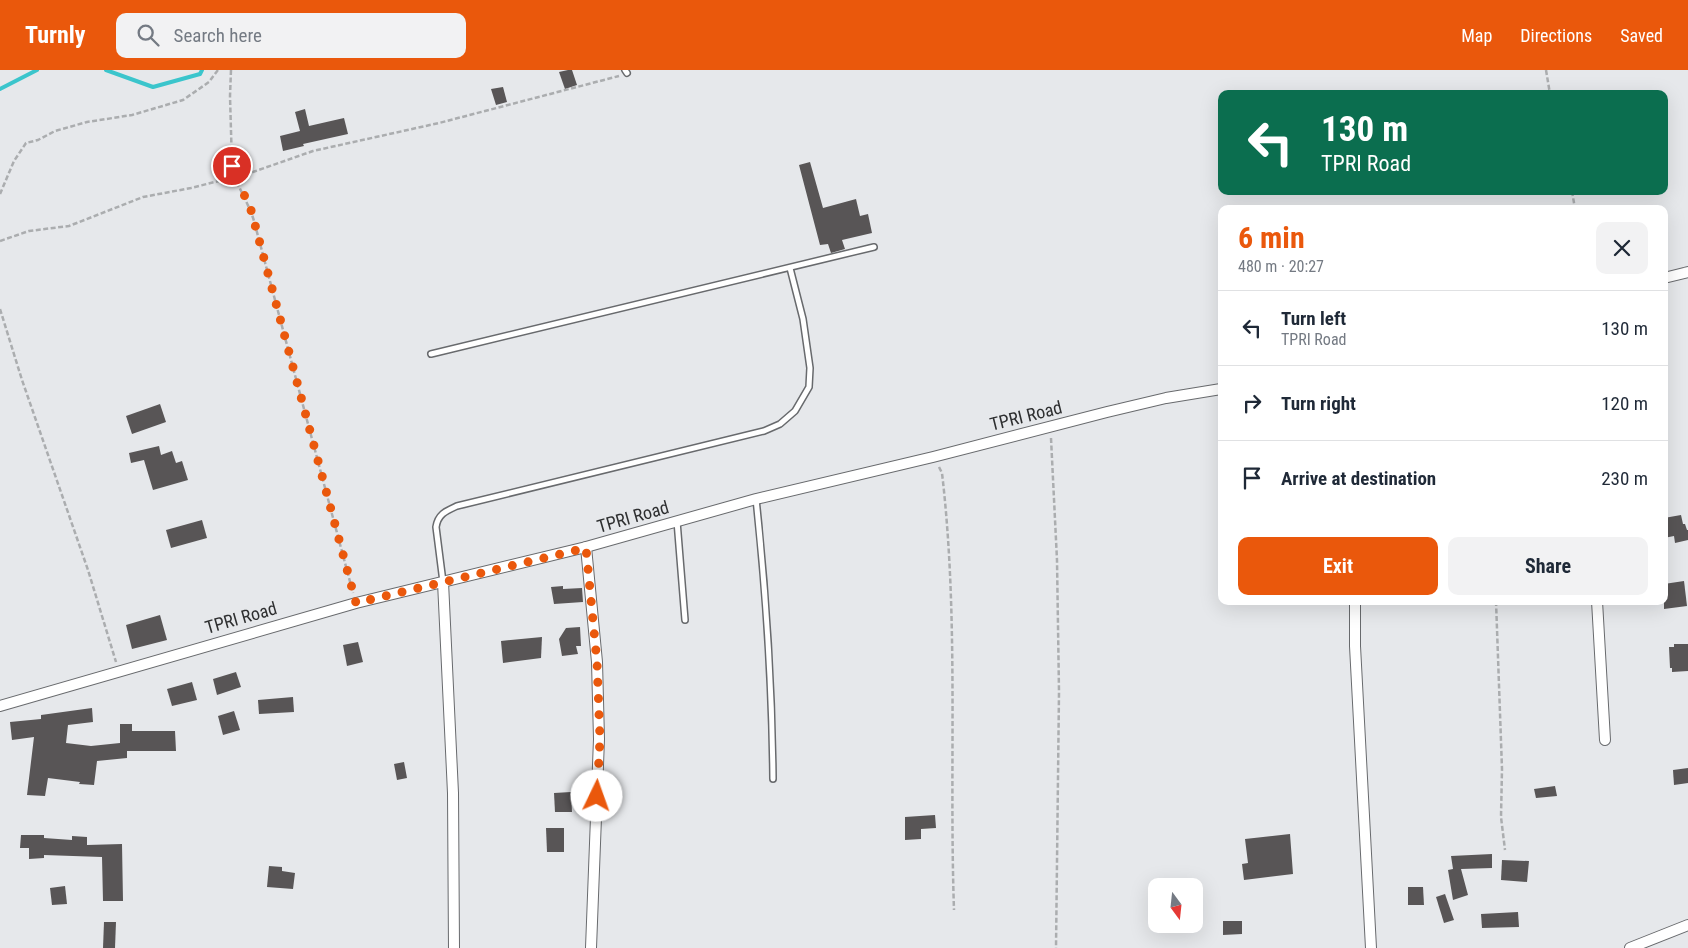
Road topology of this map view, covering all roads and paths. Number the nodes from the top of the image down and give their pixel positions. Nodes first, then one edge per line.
1 (218, 70) edge
2 (231, 70) edge
3 (1546, 70) edge
4 (626, 72) edge
5 (1549, 90) edge
6 (234, 176) junction
7 (0, 194) edge
8 (0, 241) edge
9 (874, 248) dead end
10 (790, 268) junction
11 (1688, 272) edge
12 (1668, 277) edge
13 (0, 309) edge
14 (431, 354) dead end
15 (1218, 389) edge
16 (1050, 427) junction
17 (933, 457) junction
18 (756, 499) junction
19 (677, 521) junction
20 (586, 548) junction
21 (443, 582) junction
22 (356, 603) junction
23 (1355, 605) edge
24 (1496, 605) edge
25 (1597, 605) edge
26 (685, 620) dead end
27 (118, 670) junction
28 (0, 706) edge
29 (1605, 740) dead end
30 (773, 779) dead end
31 (1505, 850) dead end
32 (954, 910) dead end
33 (1688, 925) edge
34 (454, 948) edge
35 (591, 948) edge
36 (1056, 948) edge
37 (1371, 948) edge
38 (1630, 948) edge

1 - 7 path
2 - 6 path
3 - 5 path
4 - 6 path
6 - 8 path
6 - 22 path
9 - 10 lane
10 - 14 lane
10 - 21 lane
11 - 12 street
13 - 27 path
15 - 16 street, TPRI Road
16 - 17 street, TPRI Road
16 - 36 path
17 - 18 street, TPRI Road
17 - 32 path
18 - 19 street, TPRI Road
18 - 30 lane
19 - 20 street, TPRI Road
19 - 26 lane
20 - 21 street, TPRI Road
20 - 35 street
21 - 22 street, TPRI Road
21 - 34 street
22 - 27 street, TPRI Road
23 - 37 street
24 - 31 path
25 - 29 street
27 - 28 street, TPRI Road
33 - 38 street

